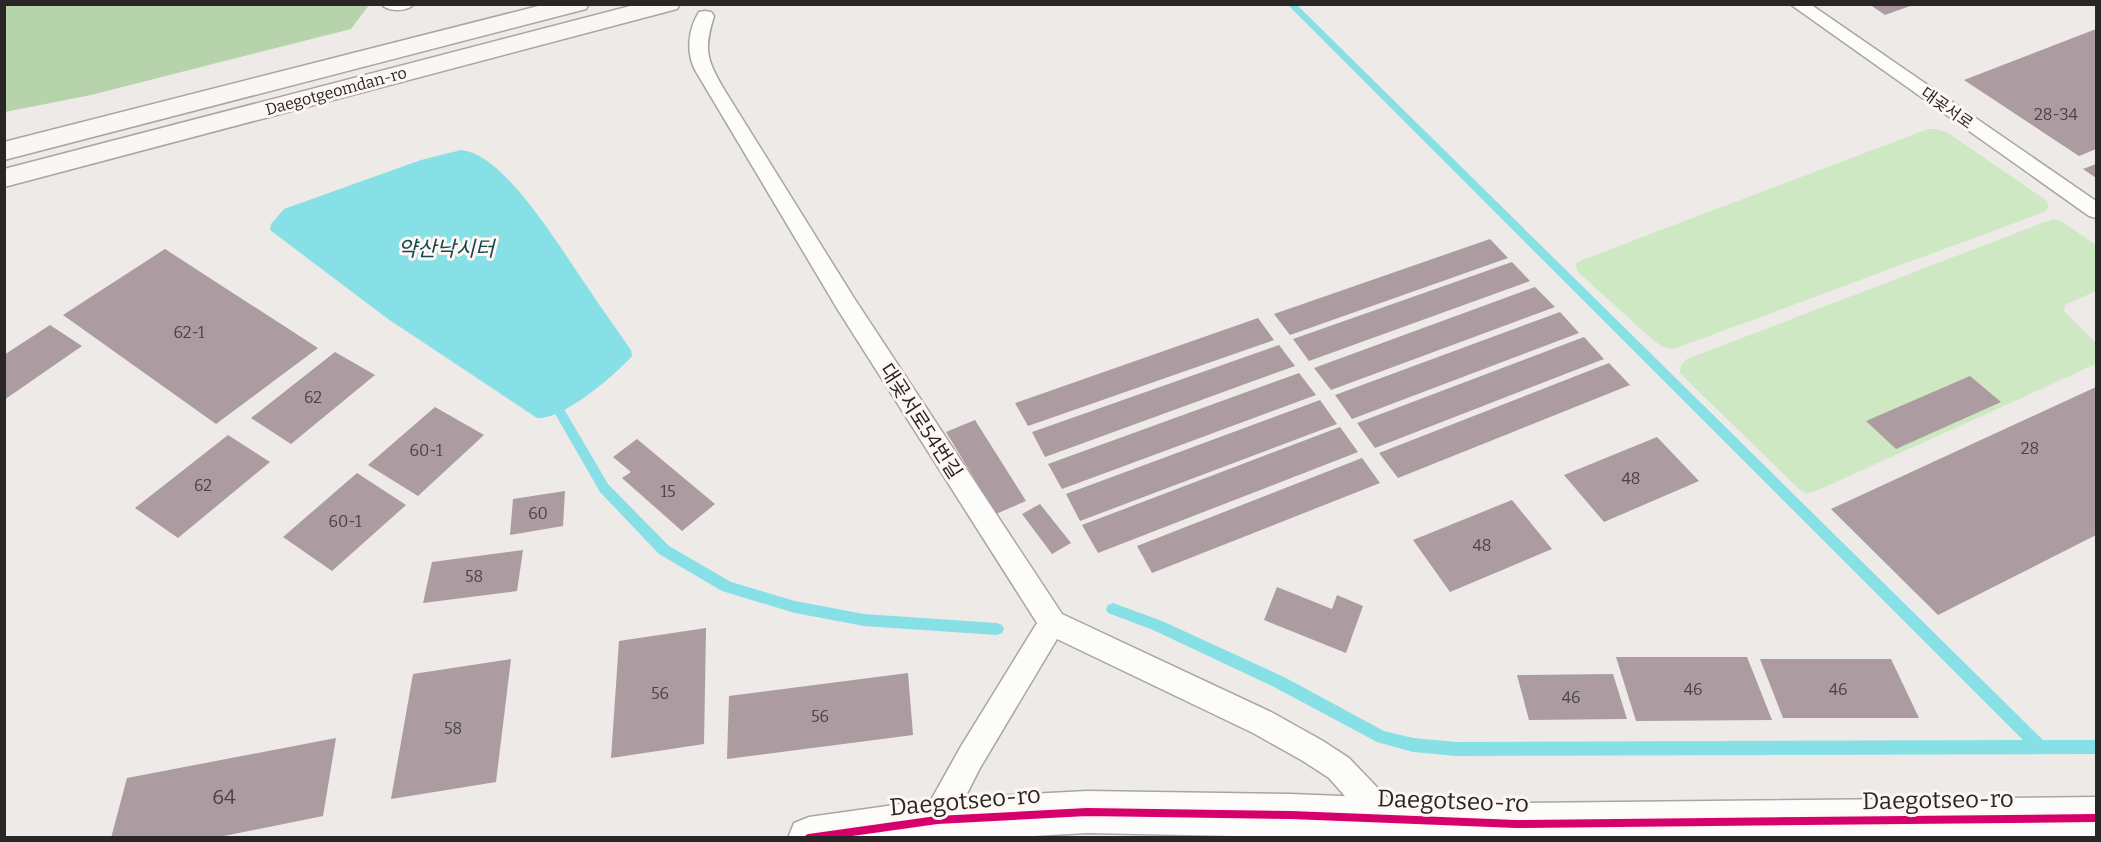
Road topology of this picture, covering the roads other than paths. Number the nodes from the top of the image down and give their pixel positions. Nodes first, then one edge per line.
1 (389, 4) edge
2 (406, 4) edge
3 (577, 4) edge
4 (668, 4) edge
5 (1798, 4) edge
6 (705, 16) dead end
7 (4, 151) edge
8 (4, 178) edge
9 (2097, 211) edge
10 (1052, 623) junction
11 (1385, 818) junction
12 (2097, 818) edge
13 (937, 820) junction
14 (809, 837) edge

1 - 2 lane
3 - 7 main road, Daegotgeomdan-ro
4 - 8 main road, Daegotgeomdan-ro
5 - 9 lane, 대곶서로
6 - 10 lane, 대곶서로54번길
10 - 11 lane
10 - 13 lane
11 - 12 street, Daegotseo-ro
11 - 13 street, Daegotseo-ro
13 - 14 street, Daegotseo-ro

